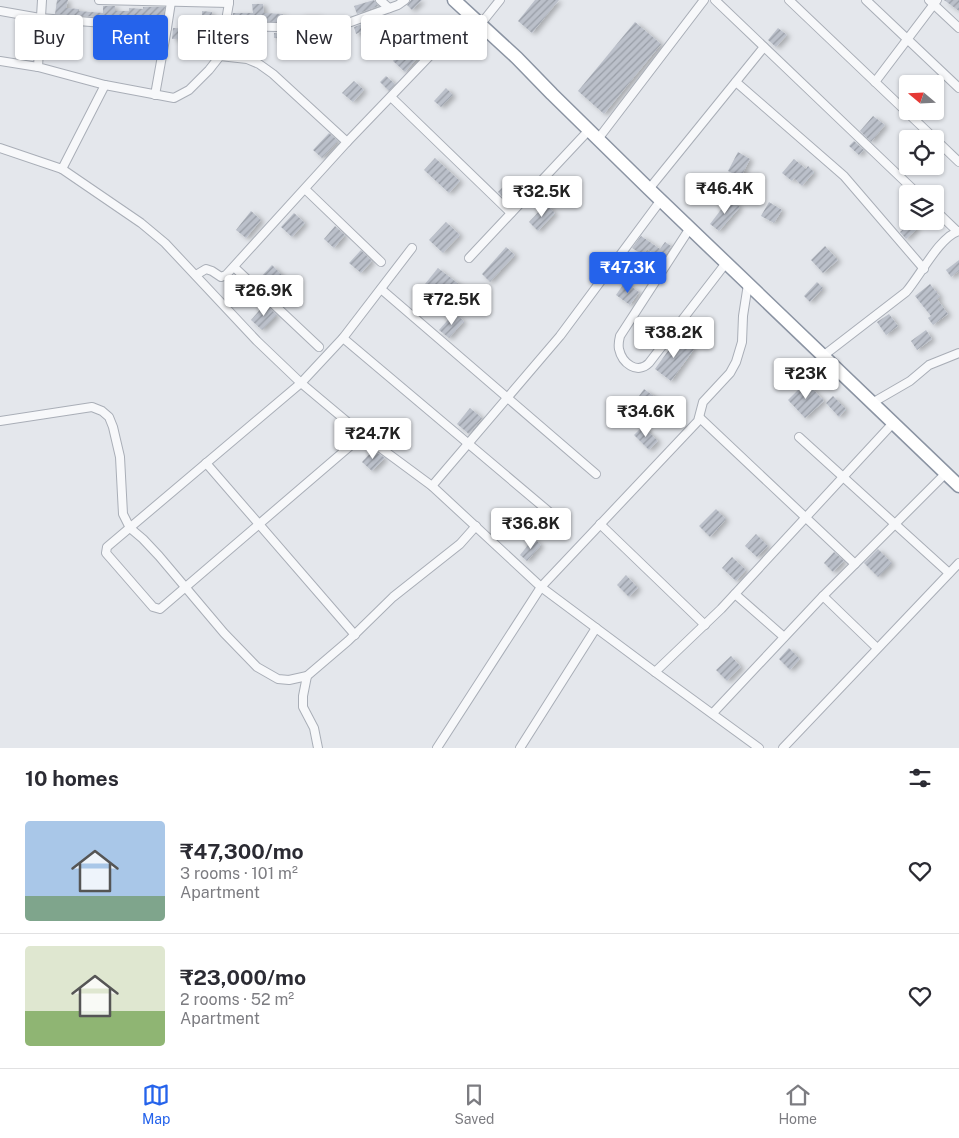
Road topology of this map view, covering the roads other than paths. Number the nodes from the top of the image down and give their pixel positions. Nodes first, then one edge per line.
1 (42, 0) edge
2 (99, 0) edge
3 (380, 0) edge
4 (405, 0) edge
5 (454, 0) edge
6 (500, 0) edge
7 (704, 0) edge
8 (715, 0) edge
9 (789, 0) edge
10 (866, 0) edge
11 (229, 1) edge
12 (933, 1) edge
13 (171, 2) junction
14 (389, 8) junction
15 (0, 11) edge
16 (23, 15) edge
17 (40, 15) edge
18 (227, 15) edge
19 (469, 15) edge
20 (487, 16) edge
21 (267, 27) edge
22 (168, 28) edge
23 (959, 28) edge
24 (487, 31) edge
25 (907, 39) junction
26 (764, 47) junction
27 (38, 60) edge
28 (162, 60) edge
29 (217, 60) edge
30 (249, 60) edge
31 (426, 60) edge
32 (0, 61) edge
33 (38, 67) junction
34 (736, 82) junction
35 (875, 82) junction
36 (105, 85) junction
37 (959, 88) edge
38 (156, 94) junction
39 (391, 97) junction
40 (926, 130) edge
41 (593, 134) junction
42 (347, 142) junction
43 (0, 148) edge
44 (944, 148) edge
45 (959, 162) edge
46 (62, 169) junction
47 (909, 185) edge
48 (304, 189) junction
49 (649, 189) junction
50 (660, 200) junction
51 (511, 213) junction
52 (944, 218) edge
53 (690, 228) junction
54 (958, 231) edge
55 (412, 248) dead end
56 (468, 258) dead end
57 (381, 262) dead end
58 (726, 264) junction
59 (234, 267) junction
60 (924, 269) junction
61 (196, 275) junction
62 (748, 284) junction
63 (381, 289) junction
64 (343, 338) junction
65 (319, 347) dead end
66 (959, 354) edge
67 (823, 356) junction
68 (301, 383) junction
69 (508, 397) junction
70 (872, 403) junction
71 (700, 418) junction
72 (0, 421) edge
73 (894, 422) junction
74 (364, 435) junction
75 (799, 437) dead end
76 (468, 443) junction
77 (206, 463) junction
78 (596, 474) dead end
79 (946, 474) junction
80 (844, 477) junction
81 (432, 486) junction
82 (959, 486) edge
83 (806, 517) junction
84 (560, 521) dead end
85 (260, 524) junction
86 (600, 524) junction
87 (895, 524) junction
88 (476, 526) junction
89 (130, 528) junction
90 (959, 563) edge
91 (855, 564) junction
92 (949, 573) junction
93 (542, 587) junction
94 (186, 588) junction
95 (735, 594) junction
96 (823, 596) junction
97 (705, 625) junction
98 (596, 628) junction
99 (355, 635) junction
100 (784, 637) junction
101 (877, 648) junction
102 (655, 672) junction
103 (307, 676) junction
104 (713, 713) junction
105 (318, 748) edge
106 (437, 748) edge
107 (520, 748) edge
108 (759, 748) edge
109 (783, 748) edge

1 - 17 street
2 - 13 street
3 - 14 street
4 - 14 street
5 - 19 highway
6 - 20 street
7 - 41 street
8 - 26 street
9 - 35 street
10 - 25 street
11 - 13 street
11 - 18 street
12 - 23 street
12 - 25 street
13 - 22 street
14 - 21 street
15 - 16 street
24 - 41 highway
25 - 35 street
25 - 37 street
26 - 34 street
26 - 47 street
27 - 33 street
28 - 38 street
29 - 38 street
30 - 42 street
31 - 39 street
32 - 33 street
33 - 36 street
34 - 49 street
34 - 60 street
35 - 40 street
36 - 38 street
36 - 46 street
39 - 42 street
39 - 51 street
41 - 49 highway
41 - 51 street
42 - 48 street
43 - 46 street
44 - 45 street
46 - 61 street
48 - 57 street
48 - 59 street
49 - 50 highway
50 - 53 highway
50 - 69 street
51 - 56 street
52 - 54 street
53 - 58 highway
53 - 58 street
54 - 60 street
55 - 63 street
58 - 62 highway
59 - 61 street
59 - 65 street
60 - 67 street
61 - 68 street
62 - 67 highway
62 - 71 street
63 - 64 street
63 - 69 street
64 - 68 street
64 - 76 street
66 - 70 street
67 - 70 highway
68 - 74 street
68 - 77 street
69 - 76 street
69 - 78 street
70 - 73 highway
71 - 83 street
71 - 86 street
72 - 89 street
73 - 79 highway
73 - 80 street
74 - 81 street
74 - 85 street
75 - 80 street
76 - 81 street
76 - 84 street
77 - 85 street
77 - 89 street
79 - 82 highway
79 - 87 street
80 - 83 street
80 - 87 street
81 - 88 street
83 - 91 street
83 - 95 street
85 - 94 street
85 - 99 street
86 - 93 street
86 - 97 street
87 - 91 street
87 - 92 street
88 - 93 street
88 - 99 street
89 - 94 street
89 - 94 street
90 - 92 street
91 - 96 street
92 - 101 street
93 - 98 street
93 - 106 street
94 - 103 street
95 - 97 street
95 - 100 street
96 - 100 street
96 - 101 street
97 - 102 street
98 - 102 street
98 - 107 street
99 - 103 street
100 - 104 street
101 - 109 street
102 - 104 street
103 - 105 street
104 - 108 street

